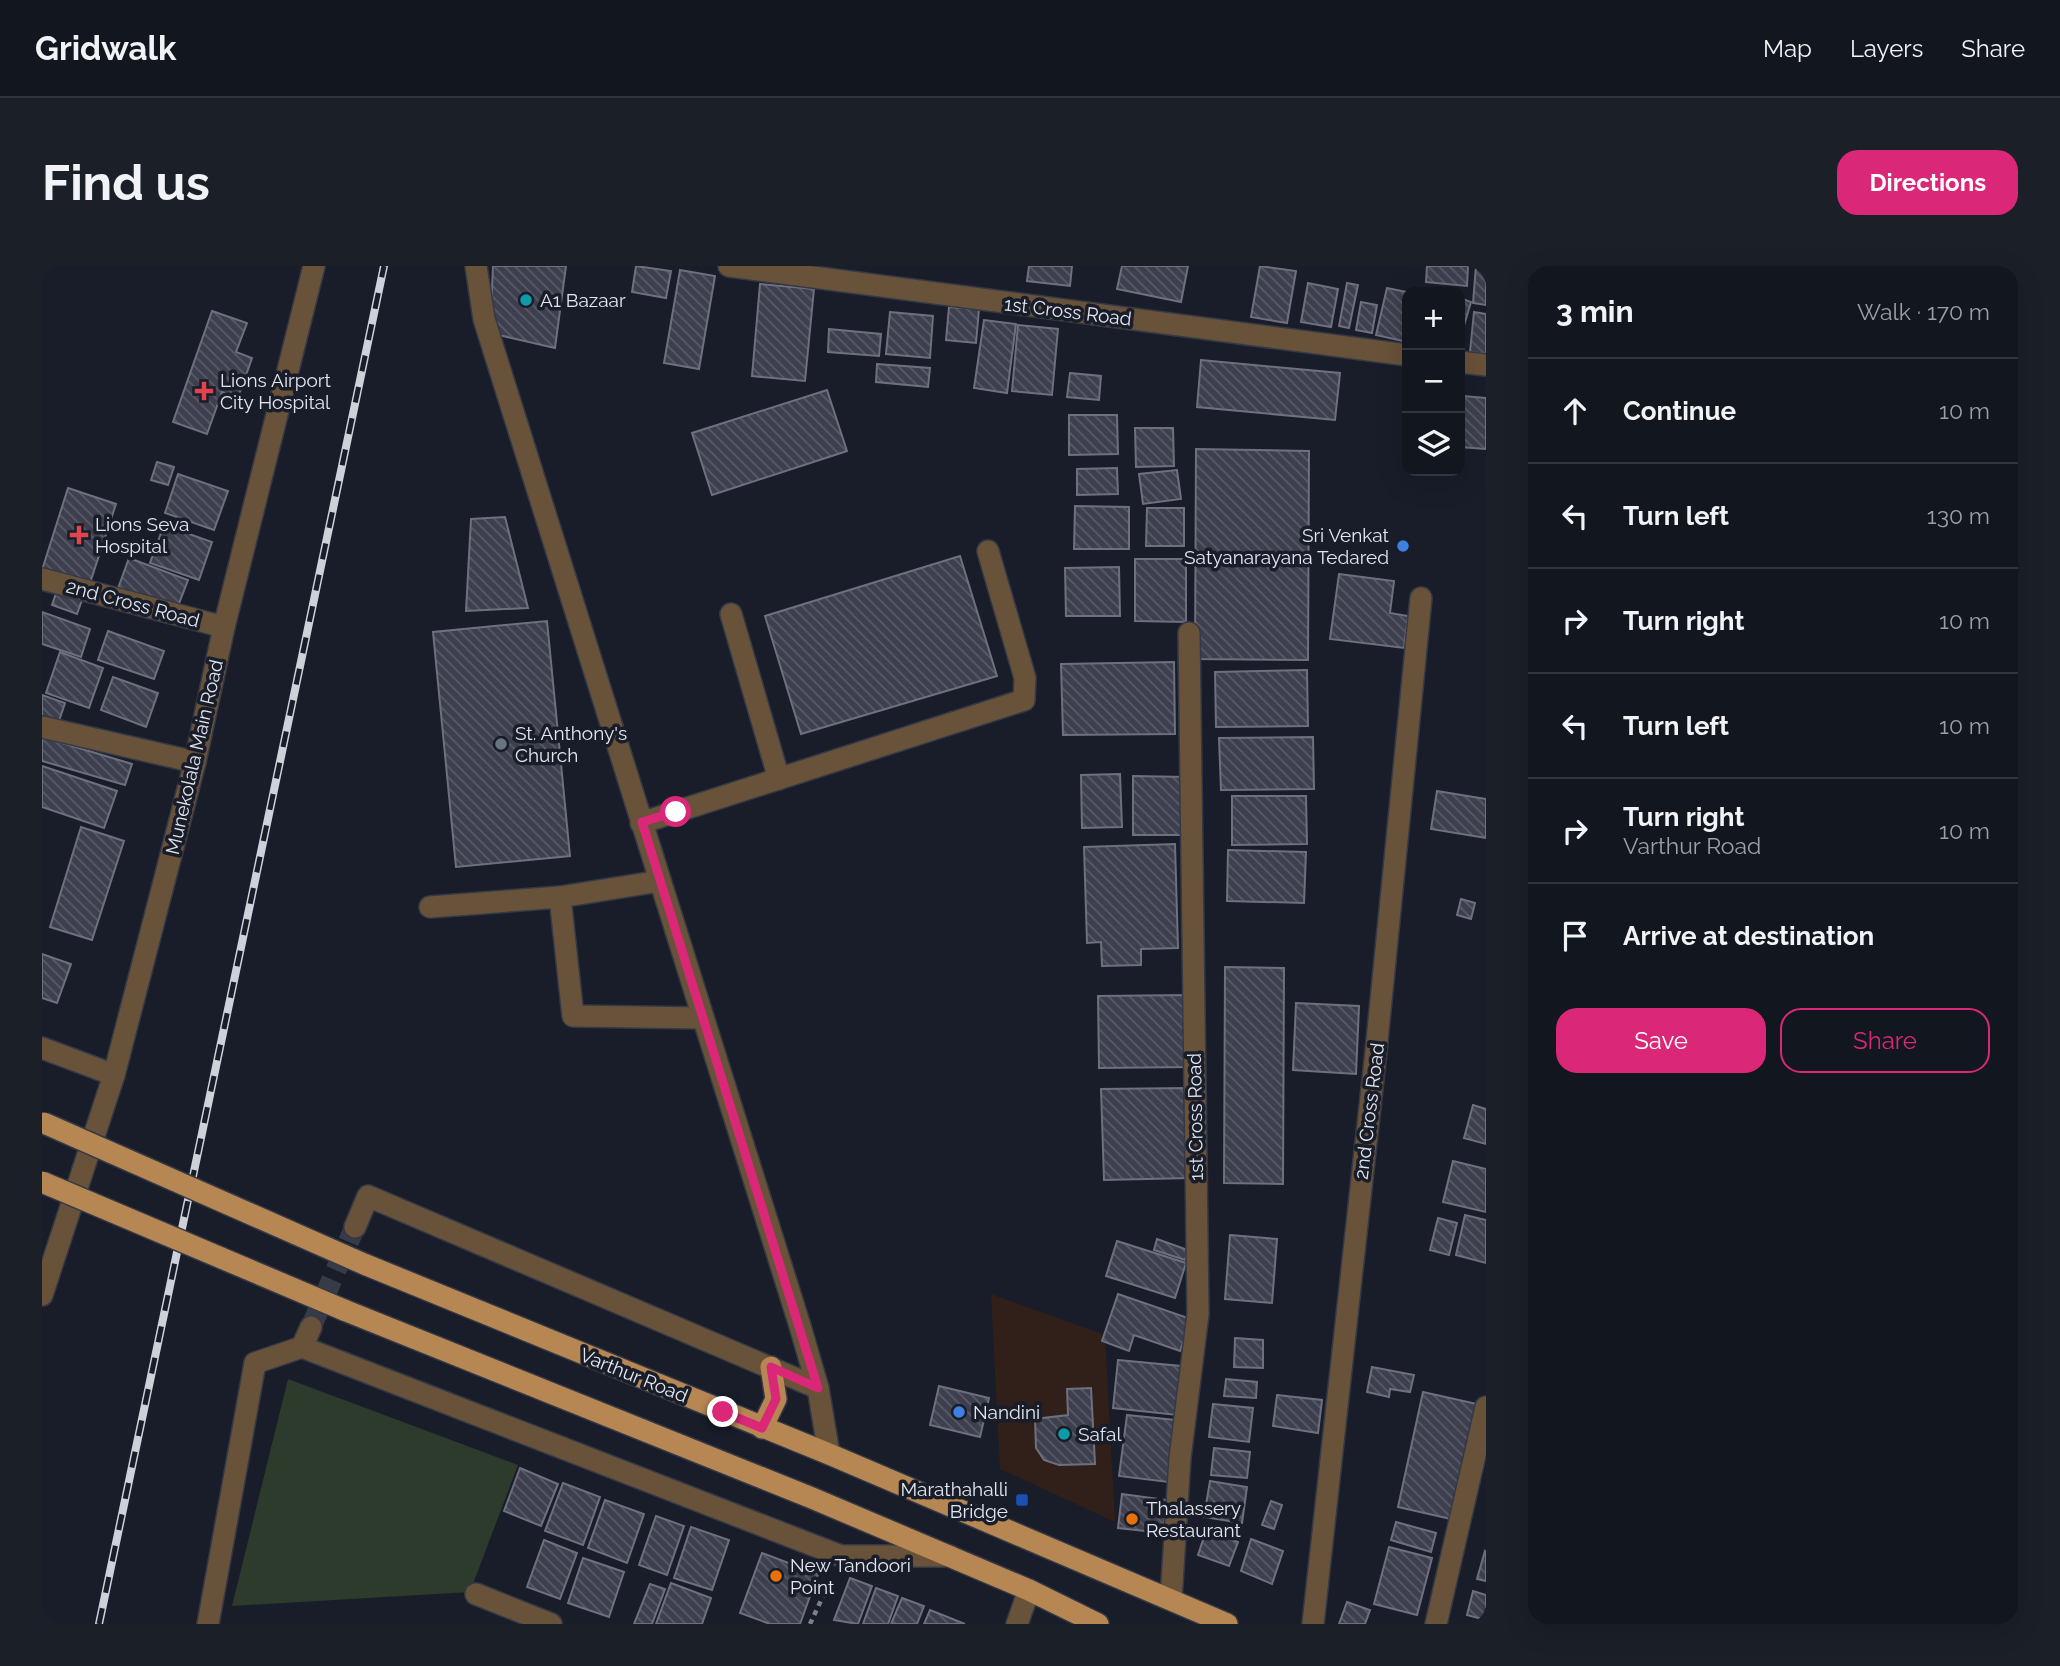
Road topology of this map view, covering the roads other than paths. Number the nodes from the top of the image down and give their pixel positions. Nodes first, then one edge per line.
1 (314, 266) edge
2 (476, 266) edge
3 (729, 266) edge
4 (1402, 354) edge
5 (1465, 363) edge
6 (1486, 365) edge
7 (988, 551) dead end
8 (42, 579) edge
9 (1421, 598) dead end
10 (731, 614) dead end
11 (224, 628) junction
12 (1189, 633) dead end
13 (42, 727) edge
14 (195, 762) junction
15 (779, 779) junction
16 (642, 822) junction
17 (660, 881) junction
18 (560, 897) junction
19 (430, 907) dead end
20 (703, 1018) junction
21 (42, 1048) edge
22 (114, 1074) junction
23 (43, 1123) edge
24 (42, 1182) edge
25 (355, 1227) tunnel mouth
26 (50, 1241) edge
27 (42, 1294) edge
28 (771, 1367) junction
29 (818, 1388) junction
30 (1486, 1407) edge
31 (762, 1428) junction
32 (829, 1454) junction
33 (950, 1556) junction
34 (1029, 1590) junction
35 (476, 1594) dead end
36 (1171, 1599) junction
37 (208, 1624) edge
38 (551, 1624) edge
39 (1017, 1624) edge
40 (1098, 1624) edge
41 (1227, 1624) edge
42 (1313, 1624) edge
43 (1436, 1624) edge

1 - 11 street, Munekolala Main Road
2 - 16 street
3 - 4 street, 1st Cross Road
5 - 6 street
7 - 15 street
8 - 11 street, 2nd Cross Road
9 - 42 street, 2nd Cross Road
10 - 15 street
11 - 14 street, Munekolala Main Road
12 - 36 street, 1st Cross Road
13 - 14 street
14 - 22 street, Munekolala Main Road
15 - 16 street
16 - 17 street
17 - 18 street
17 - 20 street
18 - 19 street
18 - 20 street
20 - 29 street
21 - 22 street
22 - 26 street, Munekolala Main Road
23 - 31 main road, Varthur Road, bridge
24 - 33 main road, bridge
25 - 28 street
26 - 27 street, Munekolala Main Road
28 - 29 street
28 - 31 main road
29 - 32 street
30 - 43 street
31 - 32 main road, Varthur Road
32 - 36 main road, Varthur Road
33 - 34 main road
33 - 37 street
34 - 39 street
34 - 40 main road
35 - 38 street
36 - 41 main road, Varthur Road

